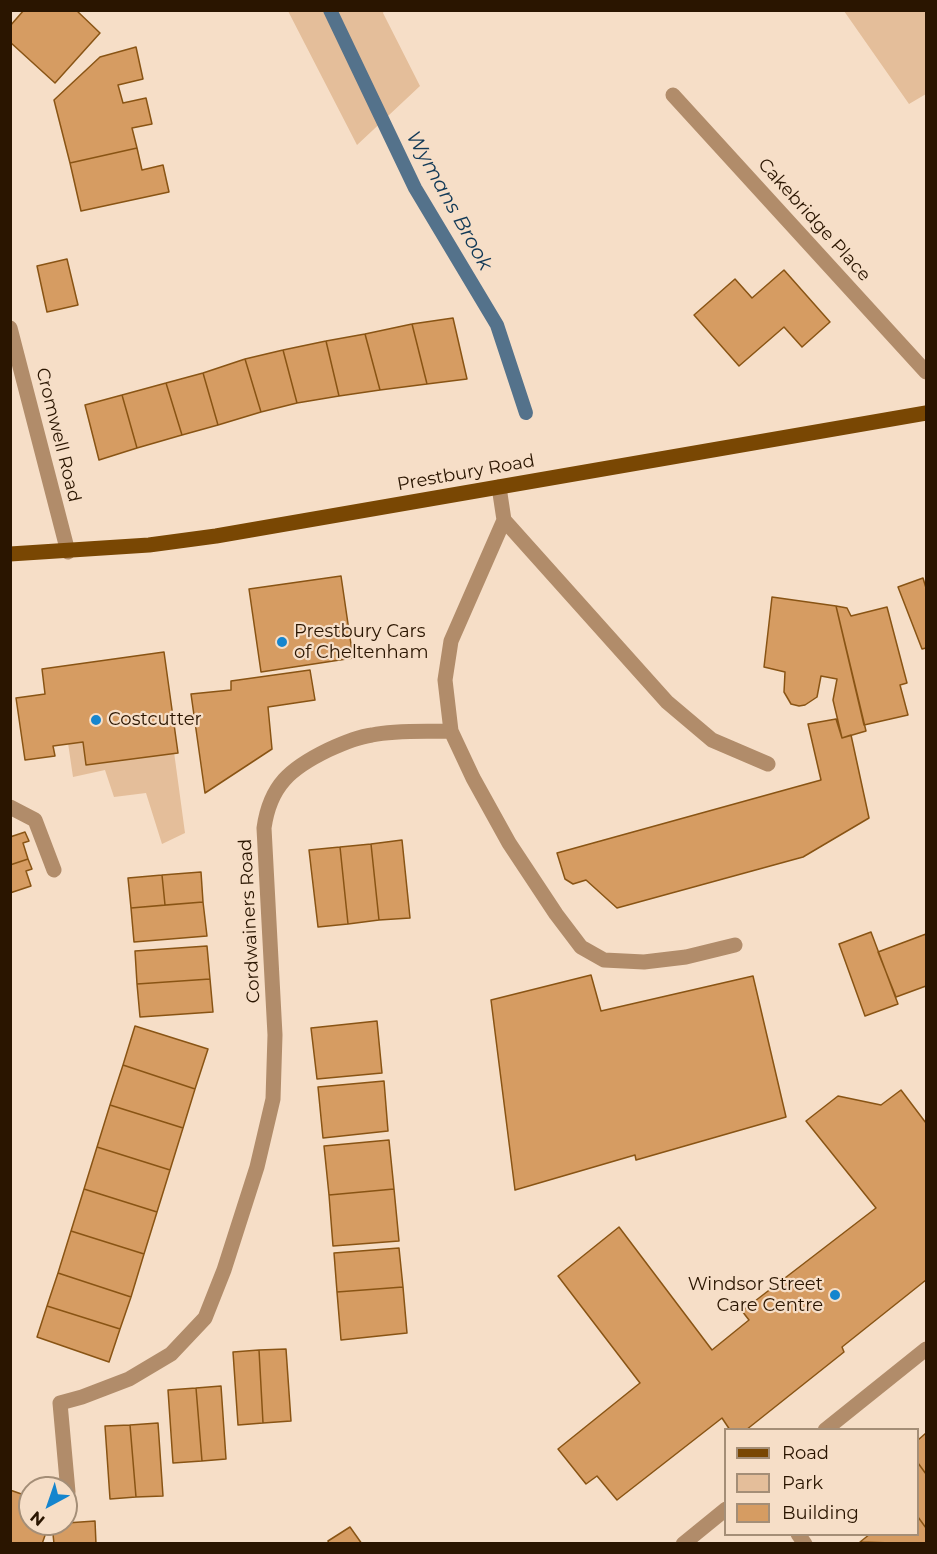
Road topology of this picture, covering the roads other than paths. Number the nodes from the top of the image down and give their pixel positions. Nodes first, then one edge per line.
1 (673, 95) dead end
2 (10, 327) edge
3 (927, 372) edge
4 (925, 416) edge
5 (499, 487) junction
6 (504, 520) junction
7 (68, 552) junction
8 (10, 554) edge
9 (451, 731) junction
10 (768, 764) dead end
11 (10, 807) edge
12 (54, 870) dead end
13 (735, 945) dead end
14 (927, 1349) edge
15 (828, 1428) edge
16 (67, 1476) edge
17 (724, 1511) edge
18 (683, 1544) edge

1 - 3 street, Cakebridge Place
2 - 7 street, Cromwell Road
4 - 5 main road, Prestbury Road
5 - 6 street
5 - 7 main road, Prestbury Road
6 - 9 street
6 - 10 street
7 - 8 main road, Prestbury Road
9 - 13 street
9 - 16 street, Cordwainers Road
11 - 12 street
14 - 15 street
17 - 18 street

